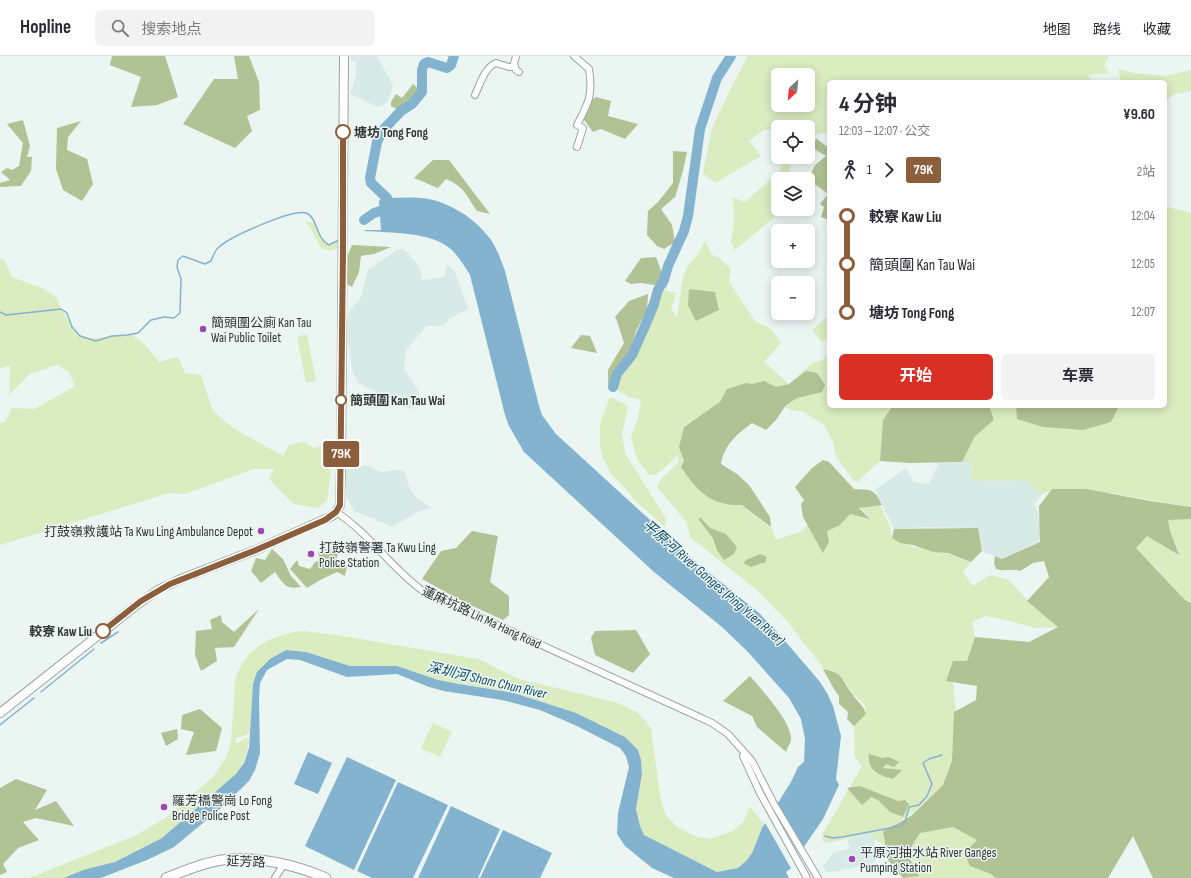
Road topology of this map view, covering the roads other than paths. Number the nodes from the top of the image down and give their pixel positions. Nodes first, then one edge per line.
1 (344, 56) edge
2 (516, 56) edge
3 (574, 56) edge
4 (475, 95) dead end
5 (577, 147) dead end
6 (336, 512) junction
7 (0, 713) edge
8 (771, 805) junction
9 (284, 864) junction
10 (166, 878) edge
11 (275, 878) edge
12 (326, 878) edge
13 (807, 878) edge
14 (818, 878) edge

1 - 6 street
2 - 4 street
3 - 5 street
6 - 7 street
6 - 8 street, 蓮麻坑路 Lin Ma Hang Road
8 - 13 street, 蓮麻坑路 Lin Ma Hang Road
8 - 14 street, 蓮麻坑路 Lin Ma Hang Road
9 - 10 main road, 延芳路
9 - 11 street
9 - 12 main road, 延芳路

